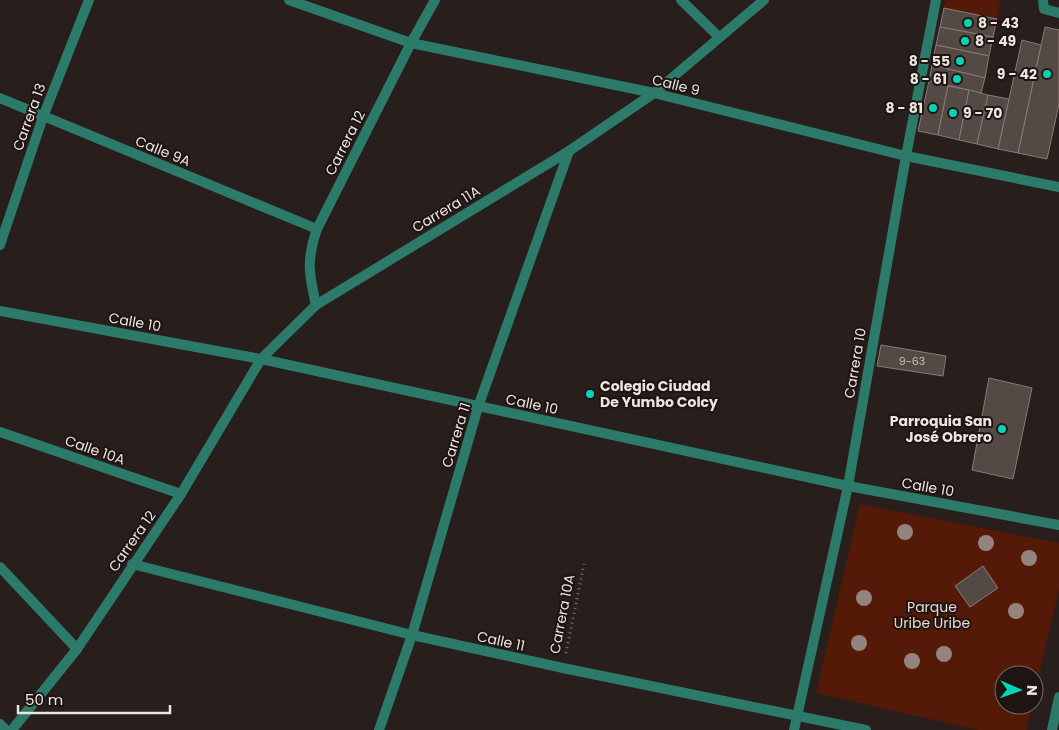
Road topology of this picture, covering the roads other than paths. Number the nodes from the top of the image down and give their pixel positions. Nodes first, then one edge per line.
1 (89, 0) edge
2 (289, 0) edge
3 (435, 0) edge
4 (681, 0) edge
5 (764, 0) edge
6 (936, 0) edge
7 (1043, 0) edge
8 (1059, 13) edge
9 (719, 37) junction
10 (410, 43) junction
11 (654, 93) junction
12 (0, 98) edge
13 (43, 117) junction
14 (569, 151) junction
15 (906, 156) junction
16 (1059, 187) edge
17 (2, 226) edge
18 (317, 229) junction
19 (0, 245) edge
20 (316, 305) junction
21 (0, 311) edge
22 (261, 359) junction
23 (478, 407) junction
24 (0, 432) edge
25 (848, 486) junction
26 (181, 494) junction
27 (1059, 524) edge
28 (132, 564) junction
29 (0, 567) edge
30 (412, 635) junction
31 (77, 650) junction
32 (1059, 697) edge
33 (798, 715) junction
34 (0, 724) edge
35 (6, 730) edge
36 (12, 730) edge
37 (378, 730) edge
38 (794, 730) edge
39 (866, 730) edge
40 (1052, 730) edge

1 - 13 street, Carrera 13
2 - 10 street, Calle 9
3 - 10 street, Carrera 12
4 - 9 street
5 - 9 street
6 - 15 street, Carrera 10
7 - 8 street
9 - 11 street
10 - 11 street, Calle 9
10 - 18 street, Carrera 12
11 - 14 street, Carrera 11A
11 - 15 street, Calle 9
12 - 13 street, Calle 9A
13 - 17 street, Carrera 13
13 - 18 street, Calle 9A
14 - 20 street, Carrera 11A
14 - 23 street, Carrera 11
15 - 16 street, Calle 9
15 - 25 street, Carrera 10
17 - 19 street, Carrera 13
18 - 20 street, Carrera 12
20 - 22 street, Carrera 11A
21 - 22 street, Calle 10
22 - 23 street, Calle 10
22 - 26 street, Carrera 12
23 - 25 street, Calle 10
23 - 30 street, Carrera 11
24 - 26 street, Calle 10A
25 - 27 street, Calle 10
25 - 33 street, Carrera 10
26 - 28 street, Carrera 12
28 - 30 street, Calle 11
28 - 31 street, Carrera 12
29 - 31 street
30 - 33 street, Calle 11
30 - 37 street, Carrera 11
31 - 36 street, Carrera 12
32 - 40 street
33 - 38 street, Carrera 10
33 - 39 street, Calle 11
34 - 35 street

